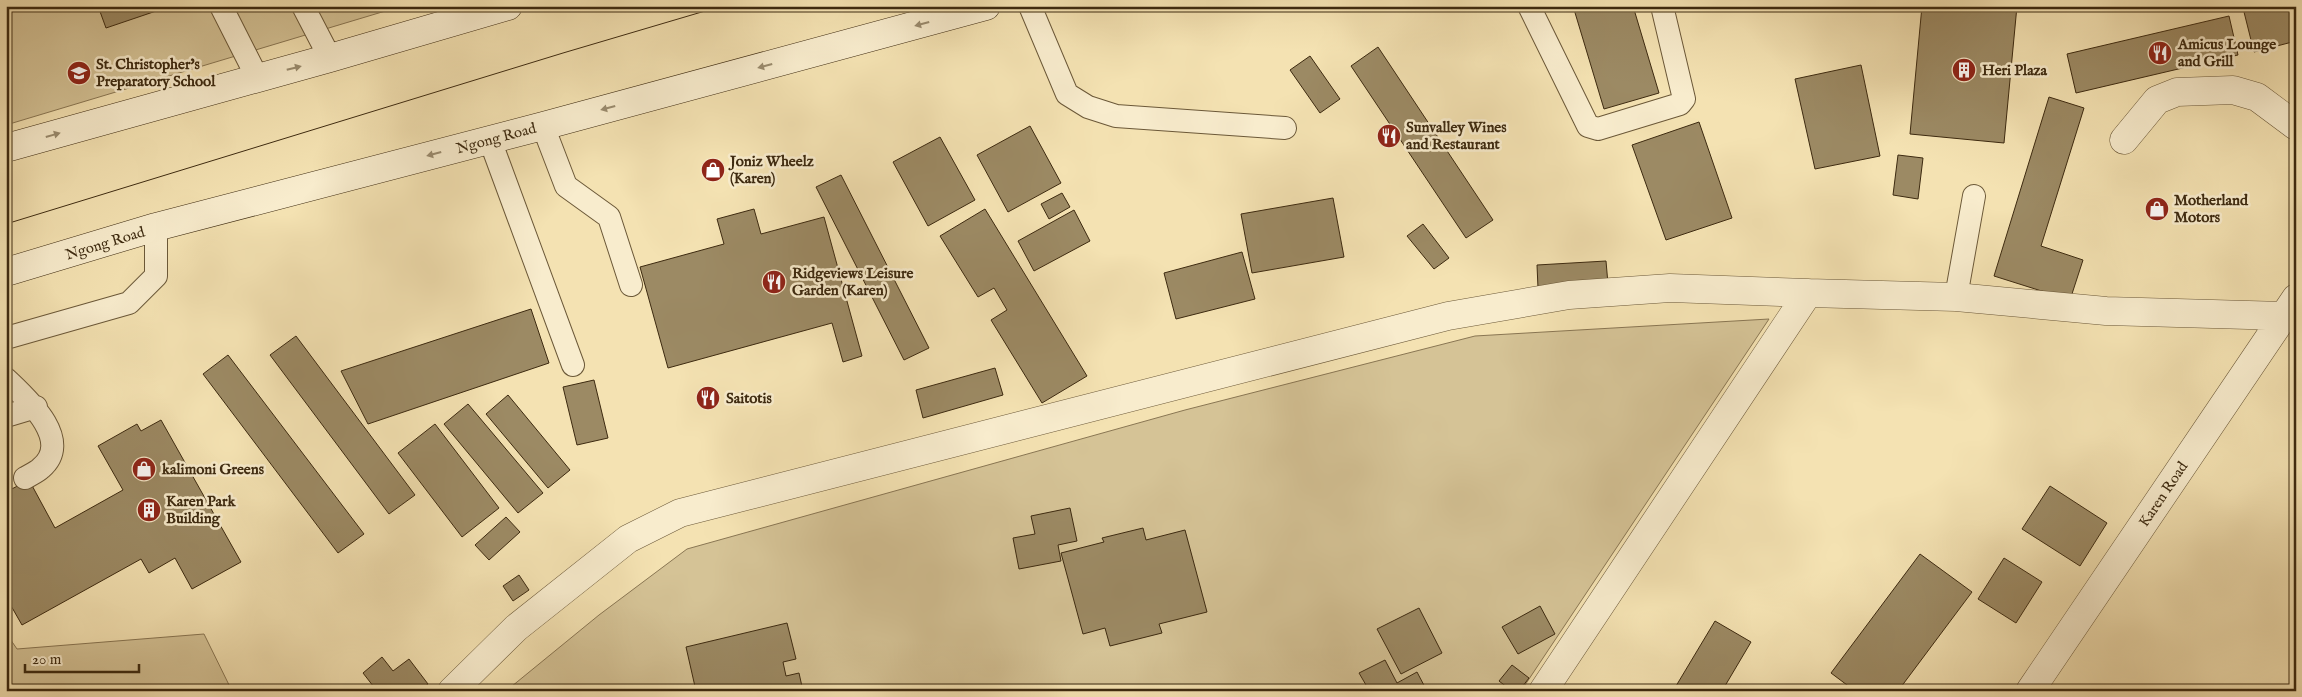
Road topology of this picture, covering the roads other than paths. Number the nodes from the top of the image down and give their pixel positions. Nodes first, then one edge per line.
1 (221, 6) edge
2 (303, 6) edge
3 (508, 6) edge
4 (986, 6) edge
5 (1030, 6) edge
6 (1529, 6) edge
7 (1662, 6) edge
8 (330, 58) junction
9 (257, 77) junction
10 (543, 126) junction
11 (2296, 126) edge
12 (1285, 128) dead end
13 (490, 140) junction
14 (2124, 140) dead end
15 (6, 148) edge
16 (1974, 196) dead end
17 (156, 227) junction
18 (6, 272) edge
19 (631, 285) dead end
20 (1808, 293) junction
21 (1956, 297) junction
22 (2290, 307) edge
23 (6, 338) edge
24 (573, 365) dead end
25 (6, 379) edge
26 (36, 407) junction
27 (6, 416) edge
28 (24, 478) dead end
29 (452, 691) edge
30 (1544, 691) edge
31 (2030, 691) edge

1 - 9 lane
2 - 8 lane
3 - 8 street
4 -> 10 street, Ngong Road
5 - 12 lane
6 - 7 lane
9 -> 8 street
15 -> 9 street
10 - 13 street, Ngong Road
10 - 19 lane
11 - 14 street
13 -> 17 street, Ngong Road
13 - 24 lane
16 - 21 lane
17 - 18 street, Ngong Road
17 - 23 lane
20 - 21 street
20 - 29 street
20 - 30 street
21 - 22 street
22 - 31 street, Karen Road
25 - 26 lane
26 - 27 lane
26 - 28 lane

